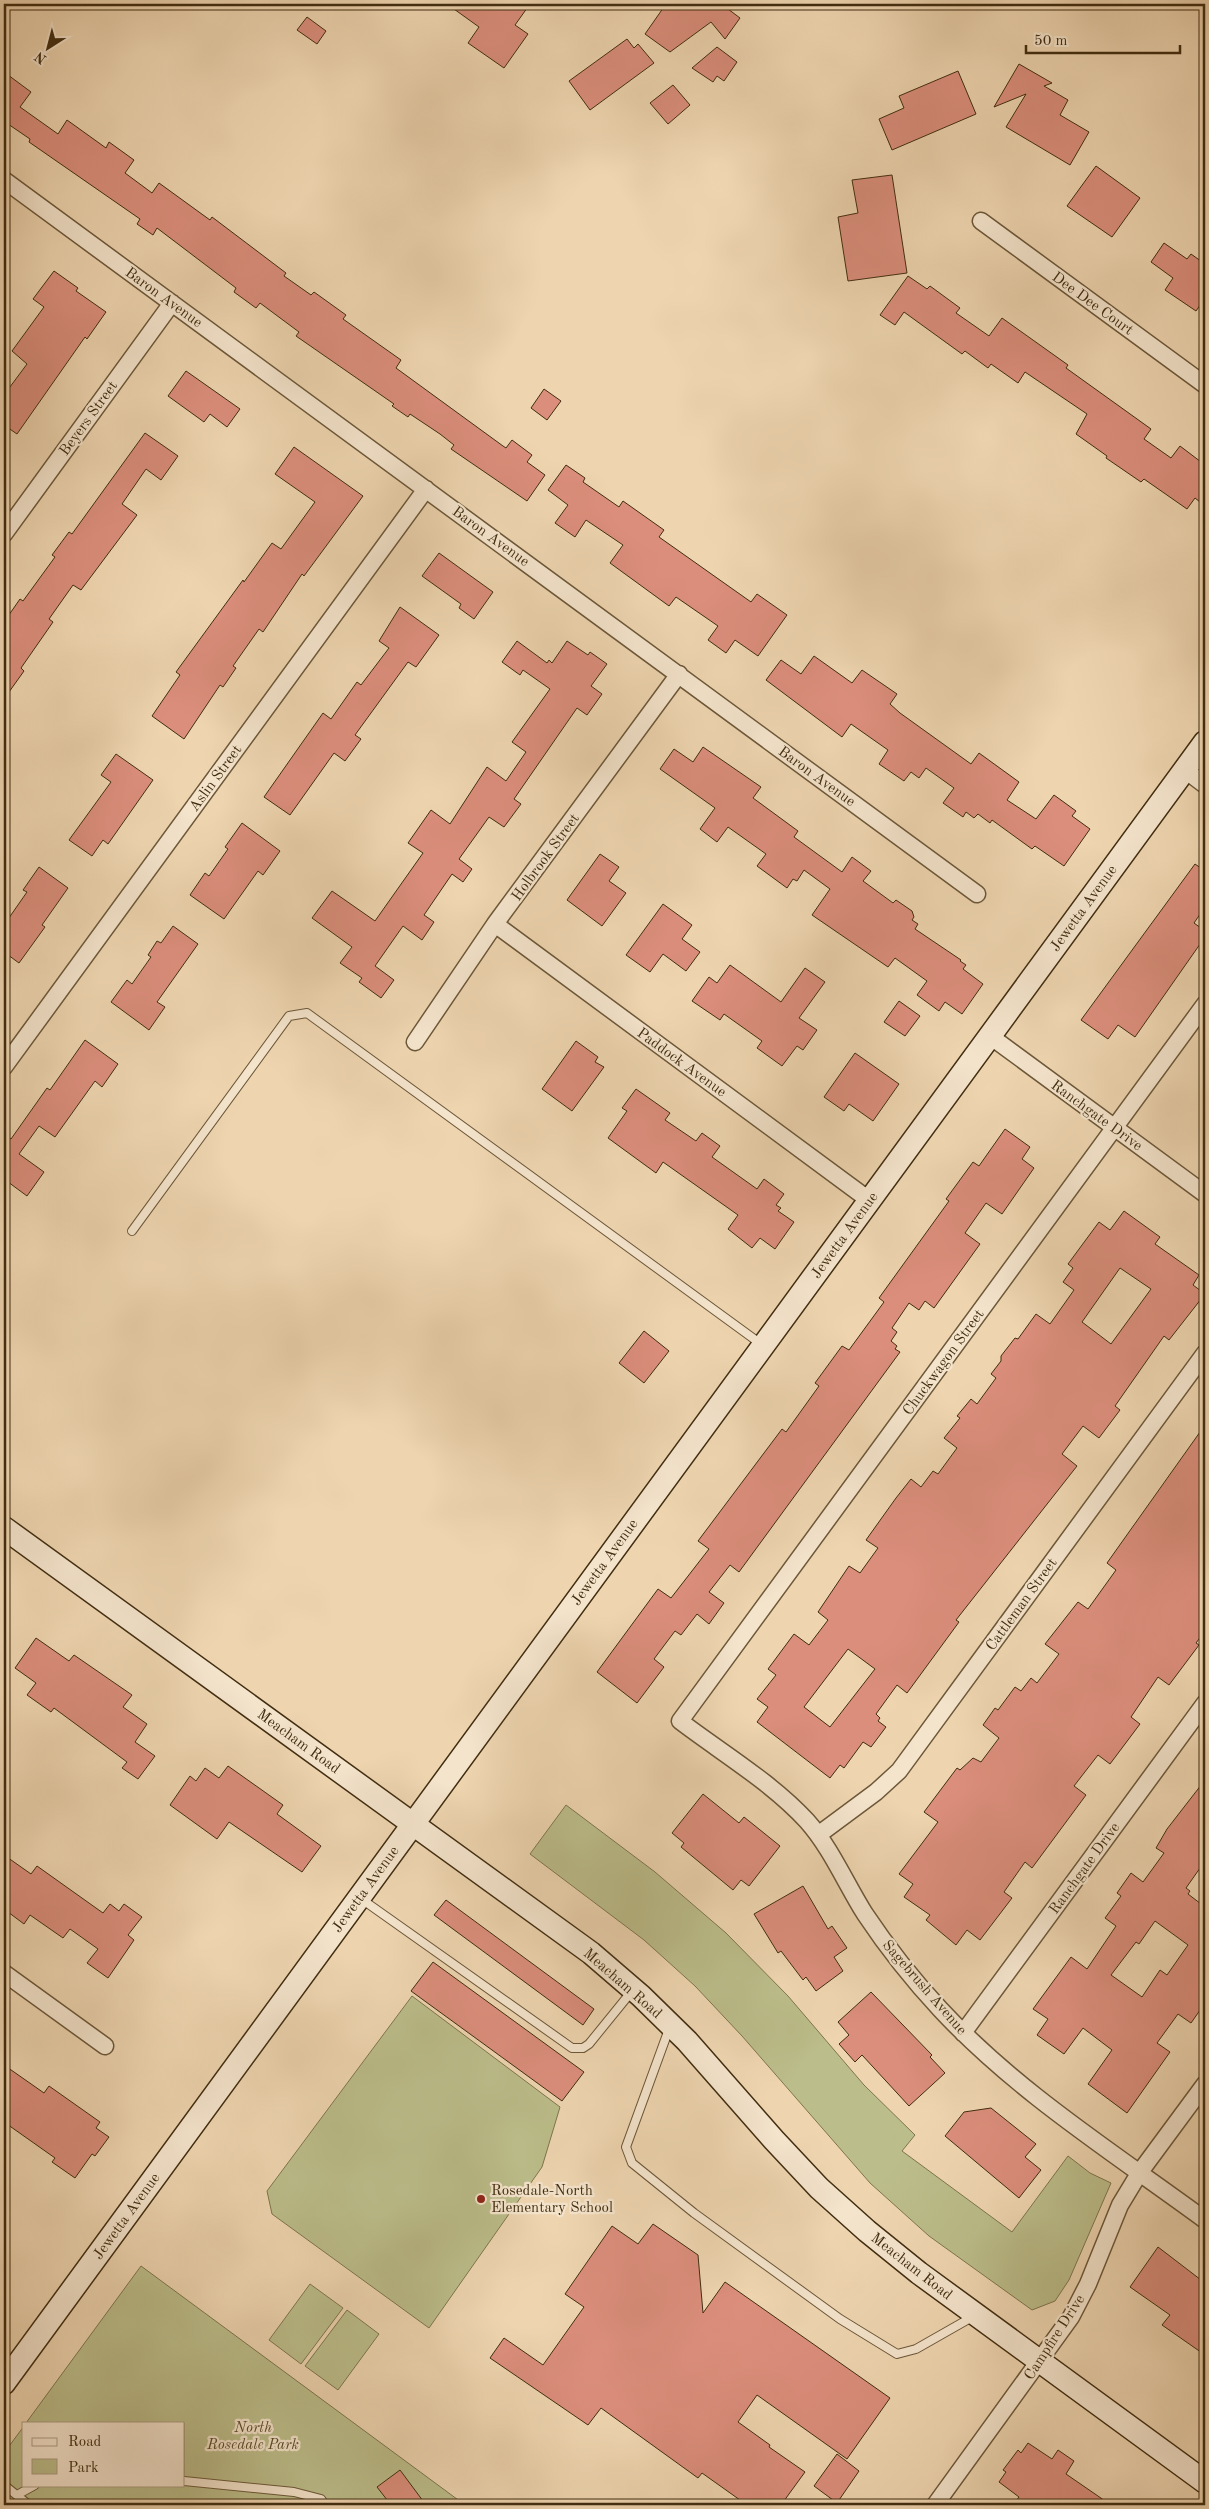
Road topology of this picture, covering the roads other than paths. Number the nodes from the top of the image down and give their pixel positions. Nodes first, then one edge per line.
1 (4, 180) edge
2 (981, 221) dead end
3 (172, 303) junction
4 (1205, 385) edge
5 (426, 488) junction
6 (4, 534) edge
7 (679, 674) junction
8 (1205, 742) edge
9 (1185, 770) junction
10 (1205, 785) edge
11 (977, 894) dead end
12 (495, 924) junction
13 (1205, 1004) edge
14 (990, 1036) junction
15 (415, 1042) dead end
16 (4, 1067) edge
17 (1115, 1127) junction
18 (1205, 1194) edge
19 (869, 1200) junction
20 (132, 1231) dead end
21 (763, 1345) junction
22 (1205, 1353) edge
23 (4, 1528) edge
24 (1205, 1703) edge
25 (680, 1721) joint
26 (413, 1823) junction
27 (818, 1835) junction
28 (359, 1897) junction
29 (4, 1973) edge
30 (633, 1989) junction
31 (670, 2024) junction
32 (963, 2033) junction
33 (104, 2046) dead end
34 (1205, 2084) edge
35 (1140, 2172) junction
36 (1205, 2220) edge
37 (976, 2315) junction
38 (1040, 2361) junction
39 (4, 2382) edge
40 (185, 2481) edge
41 (1205, 2482) edge
42 (4, 2485) edge
43 (33, 2486) edge
44 (17, 2495) junction
45 (937, 2504) edge
46 (29, 2505) edge
47 (325, 2505) edge

1 - 3 street, Baron Avenue
2 - 4 street, Dee Dee Court
3 - 5 street, Baron Avenue
3 - 6 street, Beyers Street
5 - 7 street, Baron Avenue
5 - 16 street, Aslin Street
7 - 11 street, Baron Avenue
7 - 12 street, Holbrook Street
8 - 9 street, Jewetta Avenue
9 - 10 street
9 - 14 street, Jewetta Avenue
12 - 15 street, Holbrook Street
12 - 19 street, Paddock Avenue
13 - 17 street, Chuckwagon Street
14 - 17 street, Ranchgate Drive
14 - 19 street, Jewetta Avenue
17 - 18 street, Ranchgate Drive
17 - 25 street, Chuckwagon Street
19 - 21 street, Jewetta Avenue
20 - 21 lane
21 - 26 street, Jewetta Avenue
22 - 27 street, Cattleman Street
23 - 26 street, Meacham Road
24 - 32 street, Ranchgate Drive
25 - 27 street, Sagebrush Avenue
26 - 28 street, Jewetta Avenue
26 - 30 street, Meacham Road
27 - 32 street, Sagebrush Avenue
28 - 30 lane
28 - 39 street, Jewetta Avenue
29 - 33 street
30 - 31 street, Meacham Road
31 - 37 street, Meacham Road
31 - 37 lane
32 - 35 street, Sagebrush Avenue
34 - 35 street, Campfire Drive
35 - 36 street, Sagebrush Avenue
35 - 38 street, Campfire Drive
37 - 38 street, Meacham Road
38 - 41 street, Meacham Road
38 - 45 street, Campfire Drive
40 - 47 lane
42 - 44 lane
43 - 44 lane
44 - 46 lane

